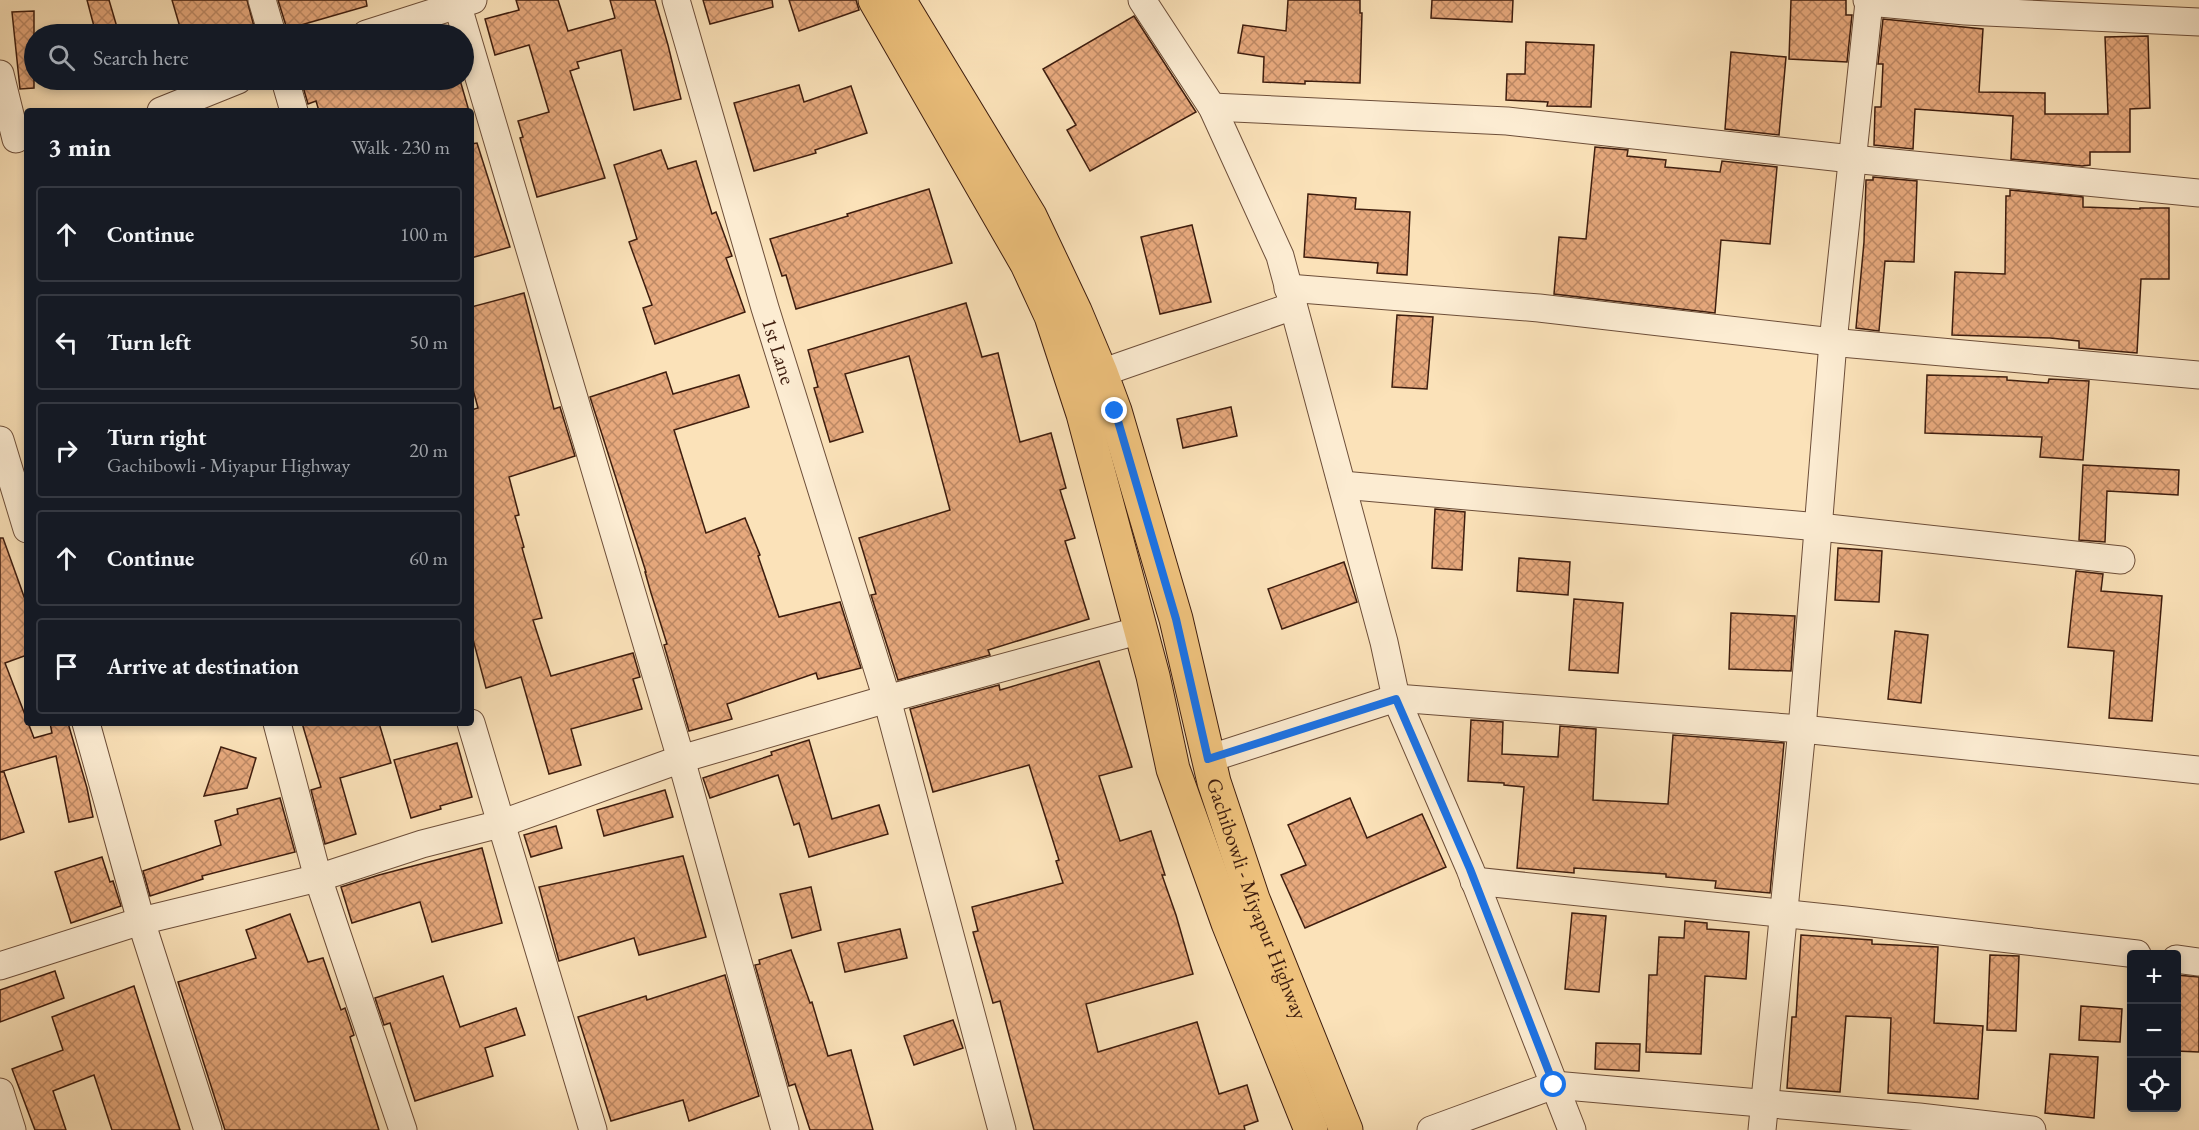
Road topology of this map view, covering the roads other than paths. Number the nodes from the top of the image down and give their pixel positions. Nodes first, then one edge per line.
1 (262, 0) edge
2 (676, 0) edge
3 (875, 0) edge
4 (899, 0) edge
5 (1142, 0) edge
6 (1868, 1) edge
7 (462, 2) edge
8 (1930, 4) edge
9 (2038, 8) edge
10 (2182, 15) edge
11 (269, 24) edge
12 (396, 24) edge
13 (468, 24) edge
14 (474, 43) edge
15 (0, 74) edge
16 (213, 90) edge
17 (288, 90) edge
18 (1212, 107) junction
19 (168, 108) edge
20 (293, 108) edge
21 (14, 141) edge
22 (1852, 159) junction
23 (2199, 193) edge
24 (1027, 239) junction
25 (1291, 297) junction
26 (1833, 342) junction
27 (1101, 373) junction
28 (2199, 375) edge
29 (0, 440) edge
30 (1342, 484) junction
31 (24, 519) edge
32 (1819, 527) junction
33 (2121, 560) dead end
34 (1141, 630) junction
35 (887, 699) junction
36 (1396, 699) junction
37 (87, 726) edge
38 (278, 726) edge
39 (472, 726) edge
40 (1802, 729) junction
41 (681, 759) junction
42 (1208, 759) junction
43 (2199, 770) edge
44 (500, 824) junction
45 (318, 878) junction
46 (1474, 881) junction
47 (1783, 914) junction
48 (141, 921) junction
49 (2127, 953) edge
50 (2181, 960) edge
51 (2199, 962) edge
52 (0, 966) edge
53 (1554, 1085) junction
54 (0, 1092) edge
55 (1763, 1117) edge
56 (12, 1130) edge
57 (208, 1130) edge
58 (403, 1130) edge
59 (593, 1130) edge
60 (785, 1130) edge
61 (1002, 1130) edge
62 (1311, 1130) edge
63 (1346, 1130) edge
64 (1431, 1130) edge
65 (1572, 1130) edge
66 (2031, 1130) edge

1 - 11 street
2 - 35 street, 1st Lane
3 - 24 main road
4 - 24 main road
5 - 18 street
6 - 8 street
6 - 22 street
7 - 12 street
7 - 13 street
8 - 9 street
9 - 10 street
14 - 41 street
15 - 21 street
16 - 19 street
17 - 20 street
18 - 22 street
18 - 25 street
22 - 23 street
22 - 26 street
24 - 27 main road, Gachibowli - Miyapur Highway
24 - 34 main road, Gachibowli - Miyapur Highway
25 - 26 street
25 - 27 street
25 - 30 street
26 - 28 street
26 - 32 street
27 - 42 main road, Gachibowli - Miyapur Highway
29 - 31 street
30 - 32 street
30 - 36 street
32 - 33 street
32 - 40 street
34 - 35 street
34 - 62 main road, Gachibowli - Miyapur Highway
35 - 41 street
35 - 61 street, 1st Lane
36 - 40 street
36 - 42 street
36 - 46 street
37 - 48 street
38 - 45 street
39 - 44 street
40 - 43 street
40 - 47 street
41 - 44 street
41 - 60 street
42 - 63 main road, Gachibowli - Miyapur Highway
44 - 45 street
44 - 59 street
45 - 48 street
45 - 58 street
46 - 47 street
46 - 53 street
47 - 49 street
47 - 55 street
48 - 52 street
48 - 57 street
50 - 51 street
53 - 55 street
53 - 64 street
53 - 65 street
54 - 56 street
55 - 66 street

